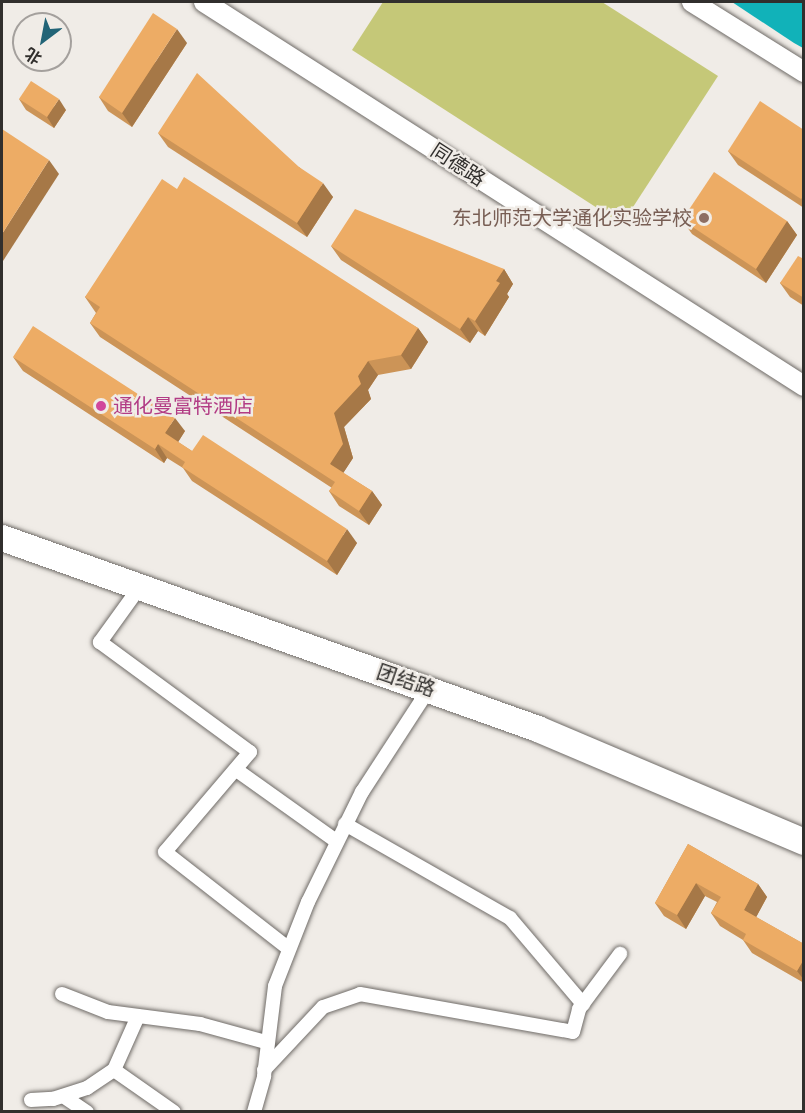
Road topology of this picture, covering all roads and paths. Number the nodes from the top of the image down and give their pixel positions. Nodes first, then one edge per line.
1 (204, 2) edge
2 (229, 2) edge
3 (692, 2) edge
4 (804, 72) edge
5 (804, 371) edge
6 (804, 386) edge
7 (2, 523) edge
8 (2, 538) edge
9 (139, 588) junction
10 (429, 689) junction
11 (238, 771) junction
12 (345, 824) junction
13 (804, 826) edge
14 (336, 841) junction
15 (804, 842) edge
16 (290, 949) junction
17 (620, 954) dead end
18 (62, 994) dead end
19 (583, 1004) junction
20 (138, 1016) junction
21 (266, 1042) junction
22 (114, 1070) junction
23 (264, 1070) junction
24 (63, 1096) junction
25 (31, 1100) dead end
26 (87, 1112) edge
27 (174, 1112) edge
28 (254, 1112) edge

1 - 6 main road, 同德路
2 - 5 main road, 同德路
3 - 4 main road
7 - 13 highway, 团结路
8 - 9 highway, 团结路
9 - 10 highway, 团结路
9 - 11 street
10 - 12 street
10 - 15 highway, 团结路
11 - 14 street
11 - 16 street
12 - 14 street
12 - 19 street
14 - 16 street
16 - 21 street
17 - 19 street
18 - 20 street
19 - 23 street
20 - 21 street
20 - 22 street
21 - 23 street
22 - 24 street
22 - 27 street
23 - 28 street
24 - 25 street
24 - 26 street

